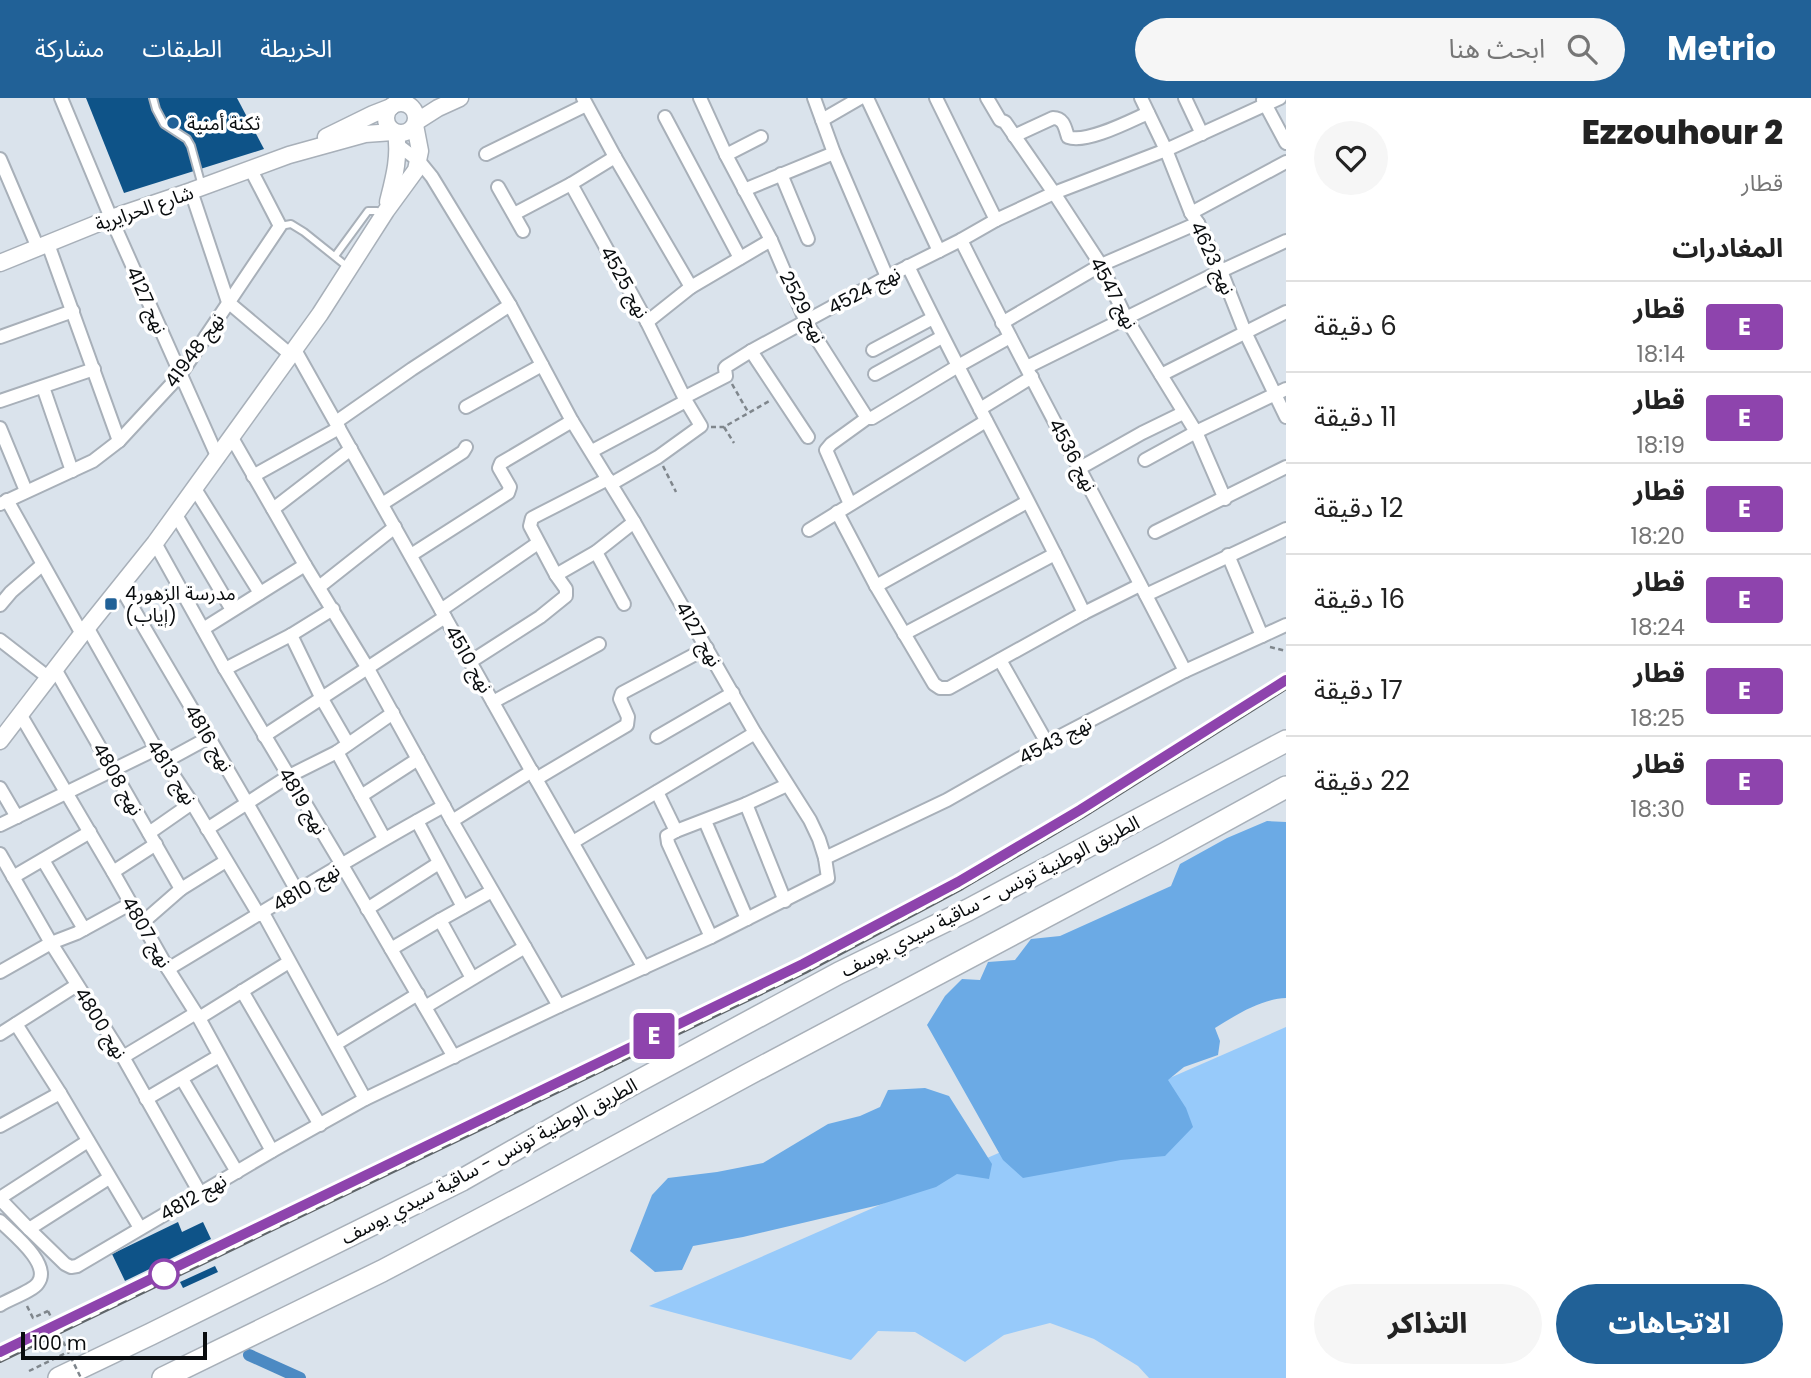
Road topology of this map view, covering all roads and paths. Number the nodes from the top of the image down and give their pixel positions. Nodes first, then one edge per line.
1 (61, 98) edge
2 (153, 98) edge
3 (424, 98) edge
4 (460, 98) edge
5 (700, 98) edge
6 (814, 98) edge
7 (860, 98) edge
8 (867, 98) edge
9 (936, 98) edge
10 (987, 98) edge
11 (1141, 98) edge
12 (1185, 98) edge
13 (1280, 98) edge
14 (584, 102) edge
15 (1264, 102) edge
16 (393, 104) edge
17 (1148, 113) junction
18 (665, 117) dead end
19 (822, 120) junction
20 (416, 123) junction
21 (1202, 134) junction
22 (1014, 136) junction
23 (396, 137) junction
24 (761, 137) dead end
25 (1286, 143) edge
26 (1166, 150) junction
27 (834, 153) junction
28 (486, 154) dead end
29 (289, 155) junction
30 (726, 155) junction
31 (615, 157) junction
32 (0, 161) edge
33 (419, 161) junction
34 (1286, 162) edge
35 (251, 170) junction
36 (781, 174) junction
37 (570, 184) junction
38 (498, 187) dead end
39 (197, 189) junction
40 (744, 190) junction
41 (1054, 193) junction
42 (384, 213) junction
43 (514, 214) junction
44 (111, 218) junction
45 (1194, 218) junction
46 (996, 220) junction
47 (280, 226) junction
48 (523, 231) dead end
49 (808, 239) dead end
50 (771, 240) junction
51 (961, 240) junction
52 (1286, 241) edge
53 (43, 246) junction
54 (939, 251) junction
55 (335, 256) junction
56 (740, 258) junction
57 (0, 263) edge
58 (1101, 265) junction
59 (908, 267) junction
60 (350, 269) junction
61 (1221, 271) junction
62 (887, 276) junction
63 (691, 288) junction
64 (228, 302) junction
65 (510, 305) junction
66 (73, 311) junction
67 (1286, 312) edge
68 (933, 318) junction
69 (1126, 318) junction
70 (647, 321) junction
71 (806, 322) junction
72 (1002, 323) junction
73 (1245, 332) junction
74 (0, 337) edge
75 (942, 337) junction
76 (1010, 337) junction
77 (873, 350) dead end
78 (751, 351) junction
79 (293, 353) junction
80 (542, 365) junction
81 (958, 366) junction
82 (94, 369) junction
83 (1030, 372) junction
84 (180, 374) junction
85 (875, 374) dead end
86 (727, 375) junction
87 (1161, 375) junction
88 (43, 387) junction
89 (1281, 392) edge
90 (780, 395) junction
91 (685, 399) junction
92 (0, 401) edge
93 (466, 407) dead end
94 (979, 409) junction
95 (749, 413) junction
96 (1183, 413) junction
97 (1286, 417) edge
98 (867, 418) junction
99 (572, 421) junction
100 (986, 421) junction
101 (338, 425) junction
102 (701, 426) junction
103 (724, 427) junction
104 (0, 430) edge
105 (1196, 432) junction
106 (808, 437) dead end
107 (232, 438) junction
108 (119, 441) junction
109 (734, 443) dead end
110 (466, 447) dead end
111 (351, 449) junction
112 (592, 451) junction
113 (658, 457) junction
114 (218, 458) junction
115 (1145, 460) dead end
116 (1286, 467) edge
117 (1080, 468) junction
118 (72, 471) junction
119 (253, 476) junction
120 (610, 481) junction
121 (195, 489) junction
122 (26, 491) junction
123 (676, 492) dead end
124 (1225, 499) junction
125 (4, 502) edge
126 (1027, 502) junction
127 (382, 504) junction
128 (850, 504) junction
129 (272, 509) junction
130 (836, 512) junction
131 (176, 515) junction
132 (634, 522) junction
133 (395, 527) junction
134 (1286, 529) edge
135 (810, 530) dead end
136 (1154, 532) dead end
137 (155, 543) junction
138 (538, 543) junction
139 (596, 552) junction
140 (1055, 554) junction
141 (411, 555) junction
142 (1228, 555) junction
143 (42, 565) junction
144 (305, 565) junction
145 (556, 575) junction
146 (120, 586) junction
147 (876, 586) junction
148 (319, 587) junction
149 (1143, 590) junction
150 (260, 593) junction
151 (624, 604) dead end
152 (0, 605) edge
153 (333, 609) junction
154 (232, 610) junction
155 (443, 613) junction
156 (1084, 613) junction
157 (1286, 625) edge
158 (203, 629) junction
159 (85, 630) junction
160 (904, 634) junction
161 (290, 635) junction
162 (1262, 636) junction
163 (0, 640) edge
164 (599, 644) dead end
165 (707, 648) junction
166 (1000, 660) junction
167 (470, 662) junction
168 (367, 667) junction
169 (225, 669) junction
170 (1185, 671) junction
171 (52, 673) junction
172 (733, 694) junction
173 (322, 699) junction
174 (493, 702) junction
175 (393, 713) junction
176 (20, 714) junction
177 (755, 733) junction
178 (264, 736) junction
179 (657, 737) dead end
180 (208, 738) junction
181 (1286, 740) edge
182 (0, 741) edge
183 (1047, 743) junction
184 (348, 744) junction
185 (156, 749) junction
186 (337, 752) junction
187 (418, 759) junction
188 (164, 762) junction
189 (112, 770) junction
190 (534, 775) junction
191 (289, 776) junction
192 (787, 785) junction
193 (1286, 787) edge
194 (0, 788) edge
195 (66, 792) junction
196 (657, 792) junction
197 (361, 796) junction
198 (192, 803) junction
199 (248, 803) junction
200 (746, 804) junction
201 (444, 806) junction
202 (17, 817) junction
203 (417, 821) junction
204 (452, 821) junction
205 (705, 821) junction
206 (0, 825) edge
207 (207, 829) junction
208 (676, 831) junction
209 (90, 832) junction
210 (153, 838) junction
211 (384, 838) junction
212 (573, 842) junction
213 (0, 854) edge
214 (825, 858) junction
215 (43, 860) junction
216 (226, 861) junction
217 (439, 863) junction
218 (342, 865) junction
219 (113, 872) junction
220 (13, 877) junction
221 (181, 889) junction
222 (297, 891) junction
223 (492, 891) junction
224 (785, 901) junction
225 (130, 904) junction
226 (463, 907) junction
227 (367, 909) junction
228 (261, 914) junction
229 (747, 919) junction
230 (440, 920) junction
231 (142, 923) junction
232 (83, 929) junction
233 (711, 937) junction
234 (51, 943) junction
235 (525, 947) junction
236 (391, 949) junction
237 (289, 962) junction
238 (644, 968) junction
239 (168, 969) junction
240 (0, 972) edge
241 (472, 978) junction
242 (77, 985) junction
243 (242, 991) junction
244 (418, 995) junction
245 (559, 1006) junction
246 (425, 1007) junction
247 (197, 1015) junction
248 (16, 1024) junction
249 (0, 1034) edge
250 (336, 1044) junction
251 (219, 1056) junction
252 (123, 1057) junction
253 (454, 1057) junction
254 (182, 1079) junction
255 (60, 1093) junction
256 (146, 1100) junction
257 (365, 1100) junction
258 (320, 1125) junction
259 (0, 1126) edge
260 (88, 1141) junction
261 (272, 1151) junction
262 (237, 1172) junction
263 (109, 1178) junction
264 (200, 1193) junction
265 (0, 1198) edge
266 (0, 1221) edge
267 (140, 1228) junction
268 (29, 1229) junction
269 (35, 1302) dead end
270 (0, 1305) edge
271 (68, 1352) junction
272 (29, 1371) dead end
273 (59, 1378) edge
274 (81, 1378) edge
275 (163, 1378) edge

1 - 44 street, نهج 4127
2 - 39 lane
3 - 16 main road, شارع الحرايرية
4 - 20 main road
5 - 30 street, نهج 2529
6 - 19 street
7 - 19 street
8 - 54 street
9 - 46 street
10 - 22 street, نهج 4547
11 - 17 street, نهج 4623
12 - 21 street
13 - 15 street, نهج 4524
14 - 28 street
14 - 31 street
15 - 21 street, نهج 4524
15 - 25 street
16 - 20 main road
16 - 23 main road
16 - 29 main road, شارع الحرايرية
17 - 22 street
17 - 26 street, نهج 4623
18 - 56 street
19 - 27 street
20 - 23 main road
20 - 33 main road
21 - 26 street, نهج 4524
22 - 41 street, نهج 4547
23 - 29 main road, شارع الحرايرية
23 - 33 street, نهج 4127
23 - 42 main road
24 - 30 street
26 - 41 street, نهج 4524
26 - 45 street, نهج 4623
27 - 36 street
27 - 62 street
29 - 35 main road, شارع الحرايرية
30 - 40 street, نهج 2529
31 - 37 street
31 - 63 street
32 - 53 street
33 - 42 main road
33 - 65 street, نهج 4127
34 - 45 street
35 - 39 main road, شارع الحرايرية
35 - 47 street
36 - 40 street
36 - 49 street
37 - 43 street
37 - 70 street, نهج 4525
38 - 43 street
39 - 44 main road, شارع الحرايرية
39 - 64 street
40 - 50 street, نهج 2529
41 - 46 street, نهج 4524
41 - 58 street, نهج 4547
42 - 55 lane
42 - 60 main road
43 - 48 street
44 - 53 main road, شارع الحرايرية
44 - 84 street, نهج 4127
45 - 58 street
45 - 61 street, نهج 4623
46 - 51 street, نهج 4524
47 - 55 lane
47 - 64 street, نهج 41948
50 - 56 street
50 - 71 street, نهج 2529
51 - 54 street, نهج 4524
51 - 72 street, نهج 4536
52 - 61 street
53 - 57 main road, شارع الحرايرية
53 - 66 street
54 - 59 street, نهج 4524
55 - 60 lane
56 - 63 street
58 - 69 street, نهج 4547
58 - 72 street
59 - 62 street, نهج 4524
59 - 68 street
60 - 79 main road
61 - 69 street
61 - 73 street, نهج 4623
62 - 71 street, نهج 4524
63 - 70 street
64 - 79 street
64 - 84 street, نهج 41948
65 - 80 street, نهج 4127
65 - 101 street
66 - 74 street
66 - 82 street
67 - 73 street
68 - 75 street
68 - 77 street
69 - 83 street
69 - 87 street, نهج 4547
70 - 91 street, نهج 4525
71 - 78 street, نهج 4524
71 - 98 street, نهج 2529
72 - 76 street, نهج 4536
73 - 87 street
73 - 89 street, نهج 4623
75 - 81 street
75 - 85 street
76 - 81 street
76 - 83 street, نهج 4536
78 - 86 street, نهج 4524
78 - 90 street
79 - 101 street, نهج 4510
79 - 107 main road
80 - 93 street
80 - 99 street, نهج 4127
81 - 94 street
81 - 98 street
82 - 88 street
82 - 108 street
83 - 94 street
83 - 117 street, نهج 4536
84 - 108 street, نهج 41948
84 - 114 street, نهج 4127
86 - 91 street, نهج 4524
86 - 95 path
87 - 96 street, نهج 4547
88 - 92 street
88 - 118 street
89 - 97 street, نهج 4623
89 - 105 street
90 - 95 path
90 - 106 street
91 - 102 street, نهج 4525
91 - 112 street, نهج 4524
94 - 100 street
95 - 103 path
96 - 105 street, نهج 4547
96 - 117 street
98 - 128 street
99 - 112 street, نهج 4127
99 - 141 street
100 - 126 street
100 - 128 street
101 - 111 street, نهج 4510
101 - 119 street
102 - 103 path
102 - 113 street
103 - 109 path
104 - 122 street
105 - 115 street
105 - 124 street, نهج 4547
107 - 114 main road
107 - 119 street
108 - 118 street, نهج 41948
110 - 127 street
111 - 127 street, نهج 4510
111 - 129 street
112 - 120 street, نهج 4127
113 - 120 street
113 - 123 path
114 - 121 main road
116 - 124 street
117 - 149 street, نهج 4536
118 - 122 street, نهج 41948
119 - 129 street
120 - 132 street, نهج 4127
120 - 138 street
121 - 131 main road
121 - 150 street
122 - 125 street, نهج 41948
124 - 136 street
125 - 143 street, نهج 4813
126 - 140 street
126 - 147 street
127 - 133 street, نهج 4510
128 - 130 street
129 - 144 street
130 - 135 street
130 - 147 street
131 - 137 main road
131 - 154 street
132 - 139 street
132 - 165 street, نهج 4127
133 - 141 street, نهج 4510
133 - 148 street
134 - 142 street
137 - 146 main road
137 - 158 street, نهج 4819
138 - 145 street
138 - 155 street
139 - 145 street
139 - 151 street
140 - 156 street
140 - 160 street
141 - 155 street, نهج 4510
142 - 149 street
142 - 162 street
143 - 152 street
143 - 159 street, نهج 4813
144 - 148 street
144 - 150 street
145 - 167 street
146 - 159 main road
146 - 180 street, نهج 4816
147 - 160 street
148 - 153 street
149 - 156 street
149 - 170 street, نهج 4536
150 - 154 street
153 - 161 street
153 - 168 street
154 - 158 street
155 - 167 street, نهج 4510
155 - 168 street
156 - 166 street
157 - 162 street, نهج 4543
158 - 169 street, نهج 4819
159 - 171 main road
159 - 185 street, نهج 4813
160 - 166 street
161 - 169 street
161 - 173 street
162 - 170 street, نهج 4543
163 - 171 street
164 - 174 street
165 - 172 street, نهج 4127
165 - 190 street
166 - 183 street
167 - 174 street, نهج 4510
168 - 173 street
168 - 175 street
169 - 178 street, نهج 4819
170 - 183 street, نهج 4543
171 - 176 main road
171 - 189 street, نهج 4808
172 - 177 street, نهج 4127
172 - 179 street
173 - 178 street
173 - 184 street
174 - 190 street, نهج 4510
175 - 184 street
175 - 187 street
176 - 182 main road
176 - 195 street, نهج 4807
177 - 192 street, نهج 4127
177 - 196 street
178 - 191 street, نهج 4819
180 - 188 street
180 - 199 street, نهج 4816
181 - 273 highway, الطريق الوطنية تونس - ساقية سيدي يوسف
183 - 214 street, نهج 4543
184 - 186 street
185 - 188 street, نهج 4813
185 - 189 street
186 - 191 street
186 - 197 street
187 - 197 street
187 - 201 street
188 - 198 street, نهج 4813
189 - 195 street
189 - 210 street, نهج 4808
190 - 204 street
190 - 212 street, نهج 4510
191 - 199 street
191 - 218 street, نهج 4819
192 - 200 street
192 - 214 street, نهج 4127
193 - 275 highway
194 - 202 street
195 - 202 street
195 - 209 street, نهج 4807
196 - 208 street
196 - 212 street
197 - 211 street
198 - 207 street, نهج 4813
198 - 210 street
199 - 207 street
199 - 222 street, نهج 4816
200 - 205 street
200 - 224 street
201 - 203 street, نهج 4810
201 - 204 street
202 - 206 street
203 - 211 street, نهج 4810
203 - 217 street
204 - 223 street
205 - 208 street
205 - 229 street
207 - 216 street, نهج 4813
208 - 233 street
209 - 215 street
209 - 219 street, نهج 4807
210 - 219 street
210 - 221 street, نهج 4808
211 - 218 street, نهج 4810
212 - 238 street, نهج 4510
213 - 220 street, نهج 4800
214 - 224 street
215 - 220 street
215 - 232 street
216 - 221 street
216 - 228 street, نهج 4813
217 - 226 street
217 - 227 street
218 - 222 street, نهج 4810
218 - 227 street, نهج 4819
219 - 225 street, نهج 4807
220 - 234 street, نهج 4800
221 - 231 street
222 - 228 street, نهج 4810
223 - 226 street
223 - 235 street
224 - 229 street
225 - 231 street, نهج 4807
225 - 232 street
226 - 230 street
227 - 236 street, نهج 4819
228 - 237 street, نهج 4813
228 - 239 street, نهج 4810
229 - 233 street
230 - 236 street
230 - 241 street
231 - 239 street, نهج 4807
232 - 234 street
233 - 238 street
234 - 240 street
234 - 242 street, نهج 4800
235 - 241 street
235 - 245 street
236 - 244 street, نهج 4819
237 - 243 street
237 - 250 street, نهج 4813
238 - 245 street
239 - 247 street, نهج 4807
241 - 246 street
242 - 248 street
242 - 252 street, نهج 4800
243 - 247 street
243 - 258 street
244 - 246 street, نهج 4819
244 - 250 street
245 - 253 street
246 - 253 street, نهج 4819
247 - 251 street, نهج 4807
247 - 252 street
248 - 249 street
248 - 255 street
250 - 257 street, نهج 4813
251 - 254 street
251 - 261 street, نهج 4807
252 - 256 street, نهج 4800
253 - 257 street
254 - 256 street
254 - 262 street
255 - 259 street
255 - 260 street
256 - 264 street, نهج 4800
257 - 258 street, نهج 4812
258 - 261 street, نهج 4812
260 - 263 street
260 - 265 street
261 - 262 street, نهج 4812
262 - 264 street, نهج 4812
263 - 267 street
263 - 268 street
264 - 267 street, نهج 4812
265 - 268 street
266 - 270 street
267 - 268 street, نهج 4812
269 - 271 path, bridge
271 - 272 path
271 - 274 path, bridge

